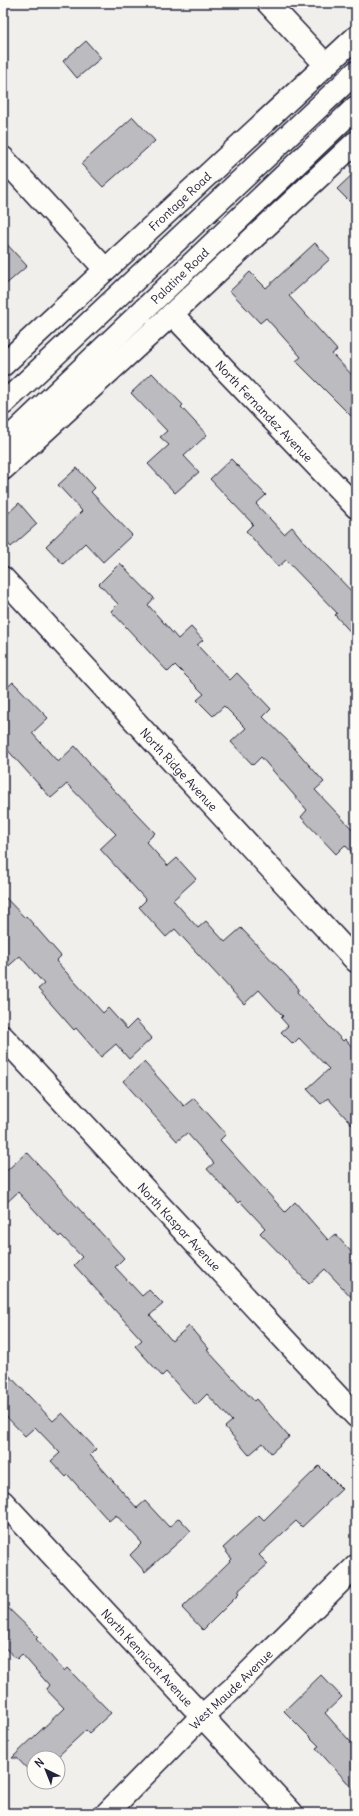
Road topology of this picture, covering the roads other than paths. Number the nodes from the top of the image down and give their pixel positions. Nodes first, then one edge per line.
1 (268, 3) edge
2 (356, 37) edge
3 (326, 65) junction
4 (356, 72) edge
5 (356, 107) edge
6 (356, 142) edge
7 (3, 158) edge
8 (105, 269) junction
9 (172, 314) junction
10 (3, 365) edge
11 (3, 404) edge
12 (3, 444) edge
13 (3, 469) edge
14 (356, 508) edge
15 (3, 578) edge
16 (356, 961) edge
17 (3, 1037) edge
18 (356, 1416) edge
19 (3, 1502) edge
20 (356, 1566) edge
21 (202, 1716) junction
22 (106, 1813) edge
23 (292, 1813) edge

1 - 3 main road
2 - 3 main road, Frontage Road
3 - 8 main road, Frontage Road
4 - 11 main road
5 - 12 main road, Palatine Road
6 - 9 main road
7 - 8 main road
8 - 10 main road, Frontage Road
9 - 13 main road
9 - 14 main road, North Fernandez Avenue
15 - 16 main road, North Ridge Avenue
17 - 18 main road, North Kaspar Avenue
19 - 21 main road, North Kennicott Avenue
20 - 21 main road, West Maude Avenue
21 - 22 main road, West Maude Avenue
21 - 23 main road, North Kennicott Avenue

